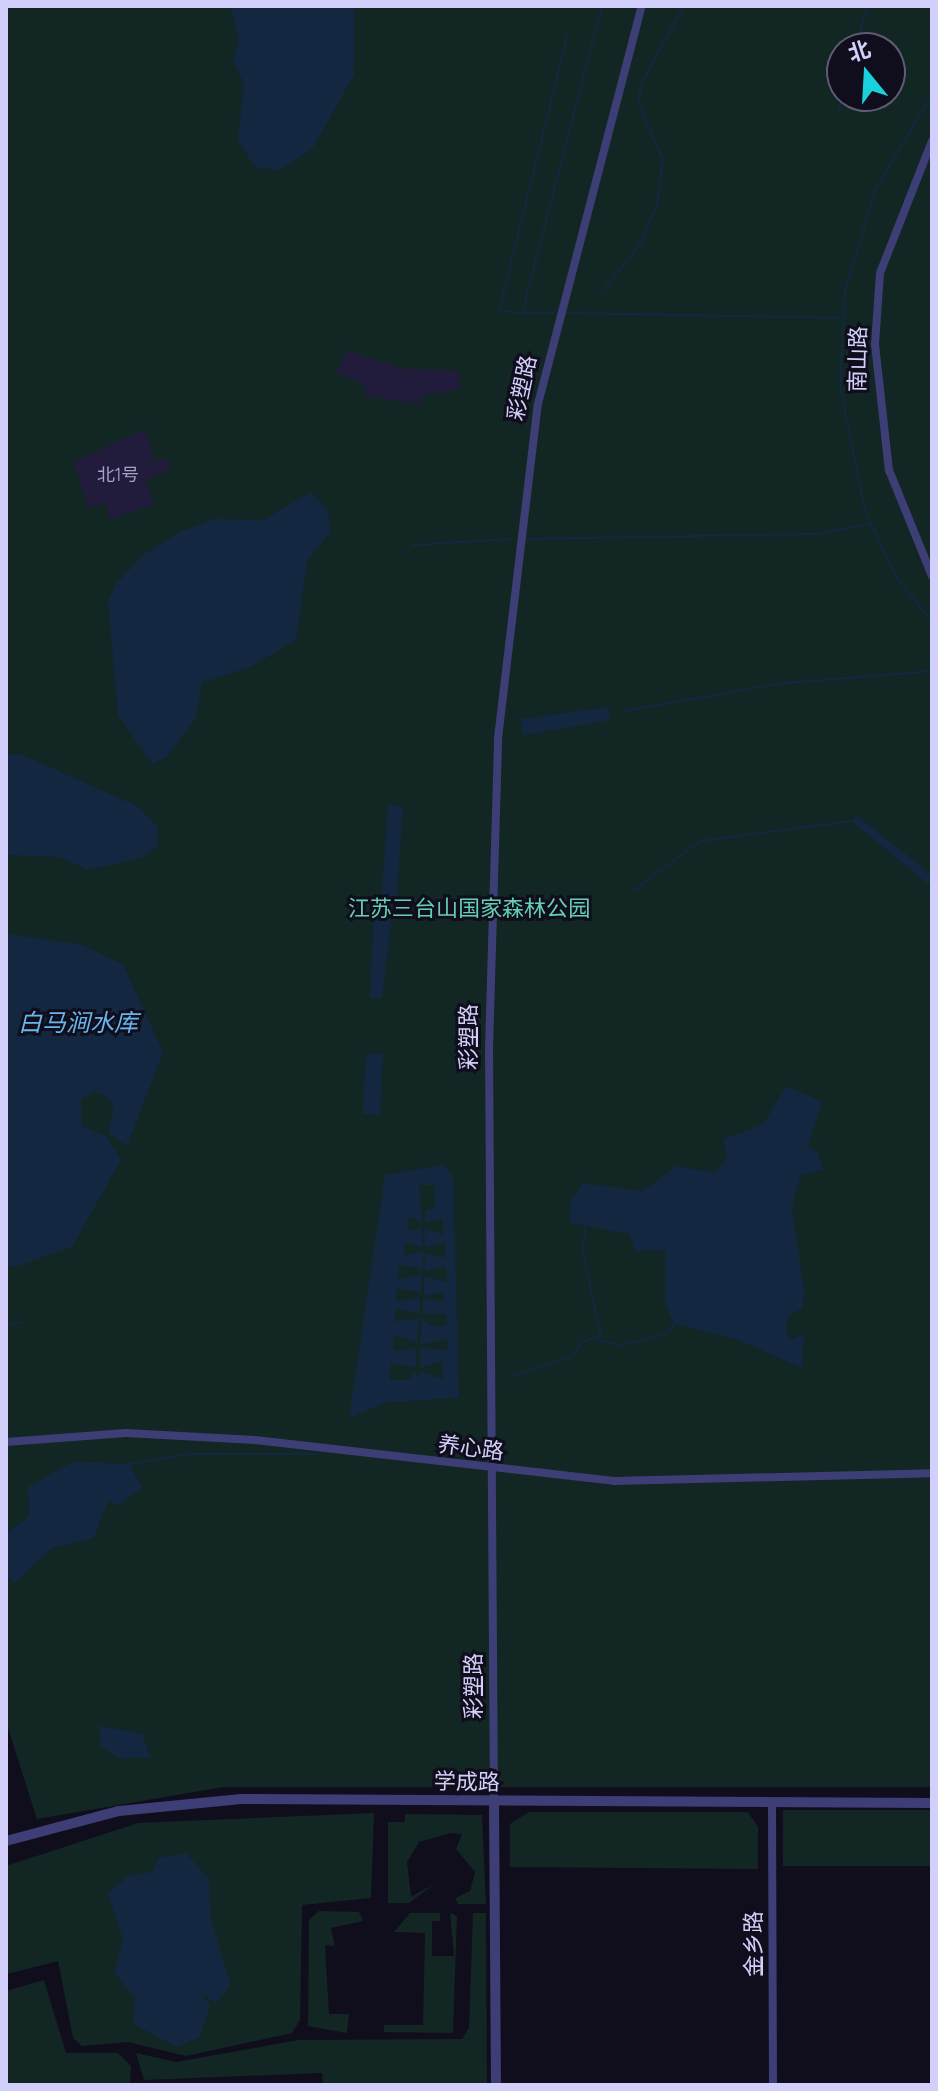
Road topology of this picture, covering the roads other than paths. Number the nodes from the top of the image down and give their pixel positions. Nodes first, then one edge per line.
1 (642, 6) edge
2 (932, 141) edge
3 (932, 576) edge
4 (6, 1442) edge
5 (493, 1470) junction
6 (932, 1473) edge
7 (494, 1802) junction
8 (772, 1803) junction
9 (932, 1803) edge
10 (6, 1841) edge
11 (496, 2085) edge
12 (773, 2085) edge

1 - 5 street, 彩塑路
2 - 3 street, 南山路
4 - 5 street, 养心路
5 - 6 street, 养心路
5 - 7 street, 彩塑路
7 - 8 street, 学成路
7 - 10 street, 学成路
7 - 11 street, 彩塑路
8 - 9 street, 学成路
8 - 12 street, 金乡路

